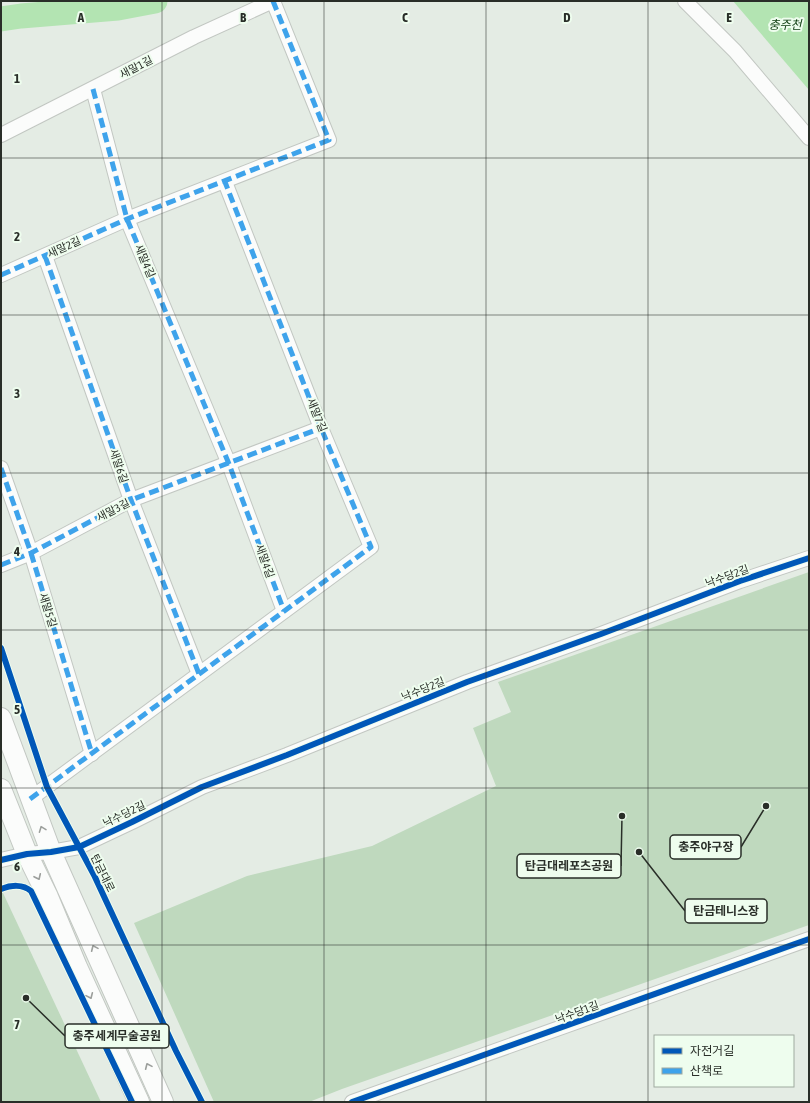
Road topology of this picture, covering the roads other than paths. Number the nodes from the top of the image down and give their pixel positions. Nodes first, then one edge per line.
1 (273, 1) edge
2 (685, 1) edge
3 (93, 89) junction
4 (1, 134) edge
5 (809, 138) edge
6 (225, 182) junction
7 (128, 219) junction
8 (45, 256) junction
9 (1, 275) edge
10 (322, 428) junction
11 (229, 464) junction
12 (1, 468) edge
13 (131, 500) junction
14 (31, 553) junction
15 (809, 558) edge
16 (1, 565) edge
17 (284, 611) junction
18 (199, 674) junction
19 (1, 718) edge
20 (92, 754) junction
21 (1, 789) edge
22 (30, 799) junction
23 (51, 852) junction
24 (27, 854) junction
25 (1, 860) edge
26 (809, 939) edge
27 (139, 1102) edge
28 (164, 1102) edge
29 (352, 1102) edge

1 - 3 street, 새말1길
1 - 6 street, 새말2길
2 - 5 street
3 - 4 street, 새말1길
3 - 7 street, 새말4길
6 - 7 street, 새말2길
6 - 10 street, 새말7길
7 - 8 street, 새말2길
7 - 11 street, 새말4길
8 - 9 street, 새말2길
8 - 13 street, 새말6길
10 - 11 street, 새말3길
10 - 17 street, 새말7길
11 - 13 street, 새말3길
11 - 17 street, 새말4길
12 - 14 street, 새말5길
13 - 14 street, 새말3길
13 - 18 street, 새말6길
14 - 16 street, 새말3길
14 - 20 street, 새말5길
15 - 23 street, 낙수당2길
17 - 18 street
18 - 20 street
19 - 22 main road
20 - 22 street
21 - 24 main road
23 -> 22 main road
23 - 24 street, 낙수당2길
28 -> 23 main road
24 - 25 street, 낙수당2길
24 -> 27 main road
26 - 29 street, 낙수당1길

